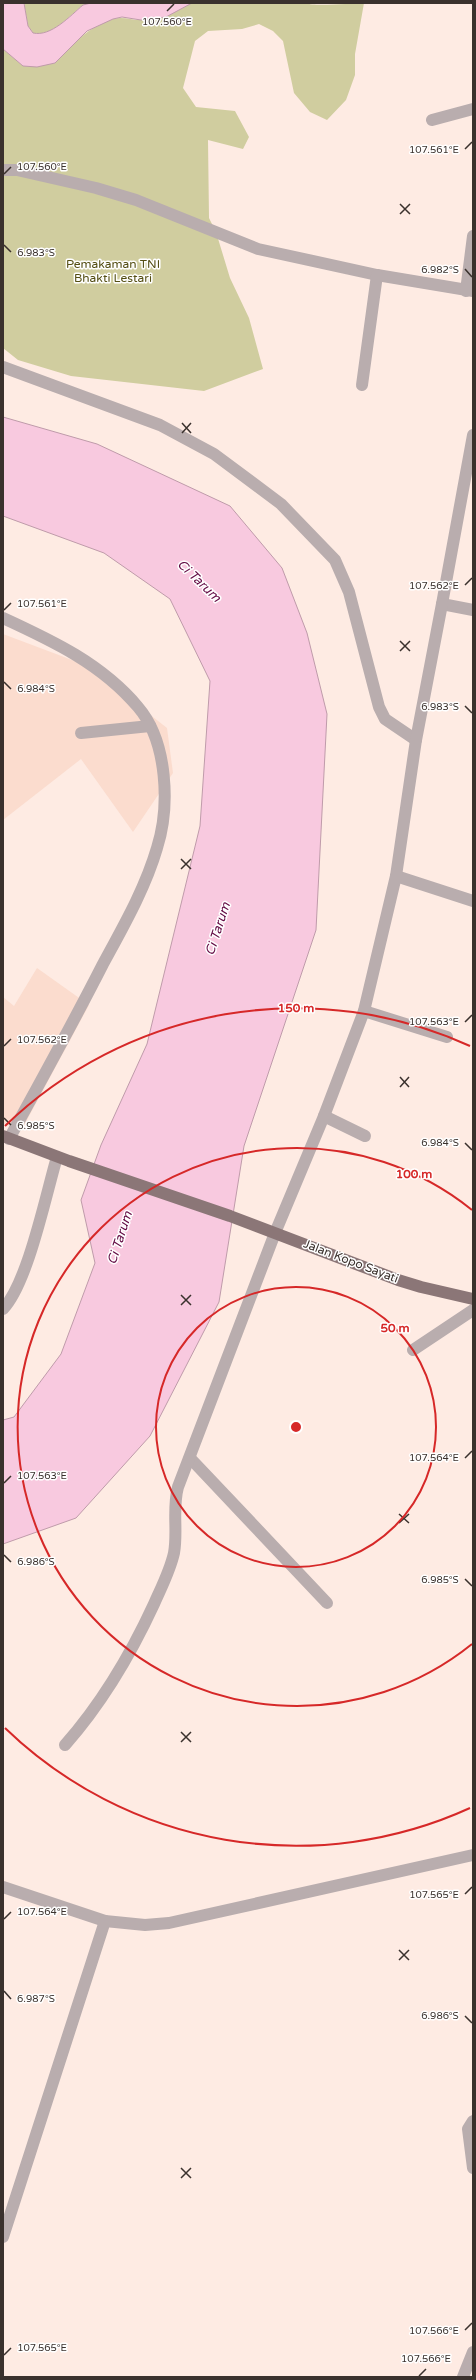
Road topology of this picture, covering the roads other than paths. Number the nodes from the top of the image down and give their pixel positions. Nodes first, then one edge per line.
1 (473, 109) edge
2 (432, 120) dead end
3 (3, 170) edge
4 (473, 236) edge
5 (377, 275) junction
6 (470, 291) edge
7 (3, 367) edge
8 (362, 385) dead end
9 (473, 436) edge
10 (442, 604) junction
11 (473, 610) edge
12 (3, 618) edge
13 (150, 726) junction
14 (81, 733) dead end
15 (416, 740) junction
16 (396, 876) junction
17 (473, 901) edge
18 (364, 1012) junction
19 (447, 1037) dead end
20 (324, 1116) junction
21 (365, 1136) dead end
22 (6, 1138) edge
23 (57, 1157) junction
24 (275, 1232) junction
25 (473, 1299) edge
26 (3, 1309) edge
27 (473, 1310) edge
28 (413, 1350) dead end
29 (190, 1458) junction
30 (327, 1603) dead end
31 (65, 1745) dead end
32 (473, 1855) edge
33 (3, 1887) edge
34 (104, 1921) junction
35 (473, 2121) edge
36 (473, 2168) edge
37 (3, 2237) edge
38 (473, 2352) edge
39 (463, 2377) edge

1 - 2 street
3 - 5 street
4 - 6 street
5 - 6 street
5 - 8 street
7 - 15 street
9 - 10 street
10 - 11 street
10 - 15 street
12 - 13 street
13 - 14 street
13 - 22 street
15 - 16 street
16 - 17 street
16 - 18 street
18 - 19 street
18 - 20 street
20 - 21 street
20 - 24 street
22 - 23 main road, Jalan Kopo Sayati
23 - 24 main road, Jalan Kopo Sayati
23 - 26 street
24 - 25 main road, Jalan Kopo Sayati
24 - 29 street
27 - 28 street
29 - 30 street
29 - 31 street
32 - 34 street
33 - 34 street
34 - 37 street
35 - 36 street
38 - 39 street

